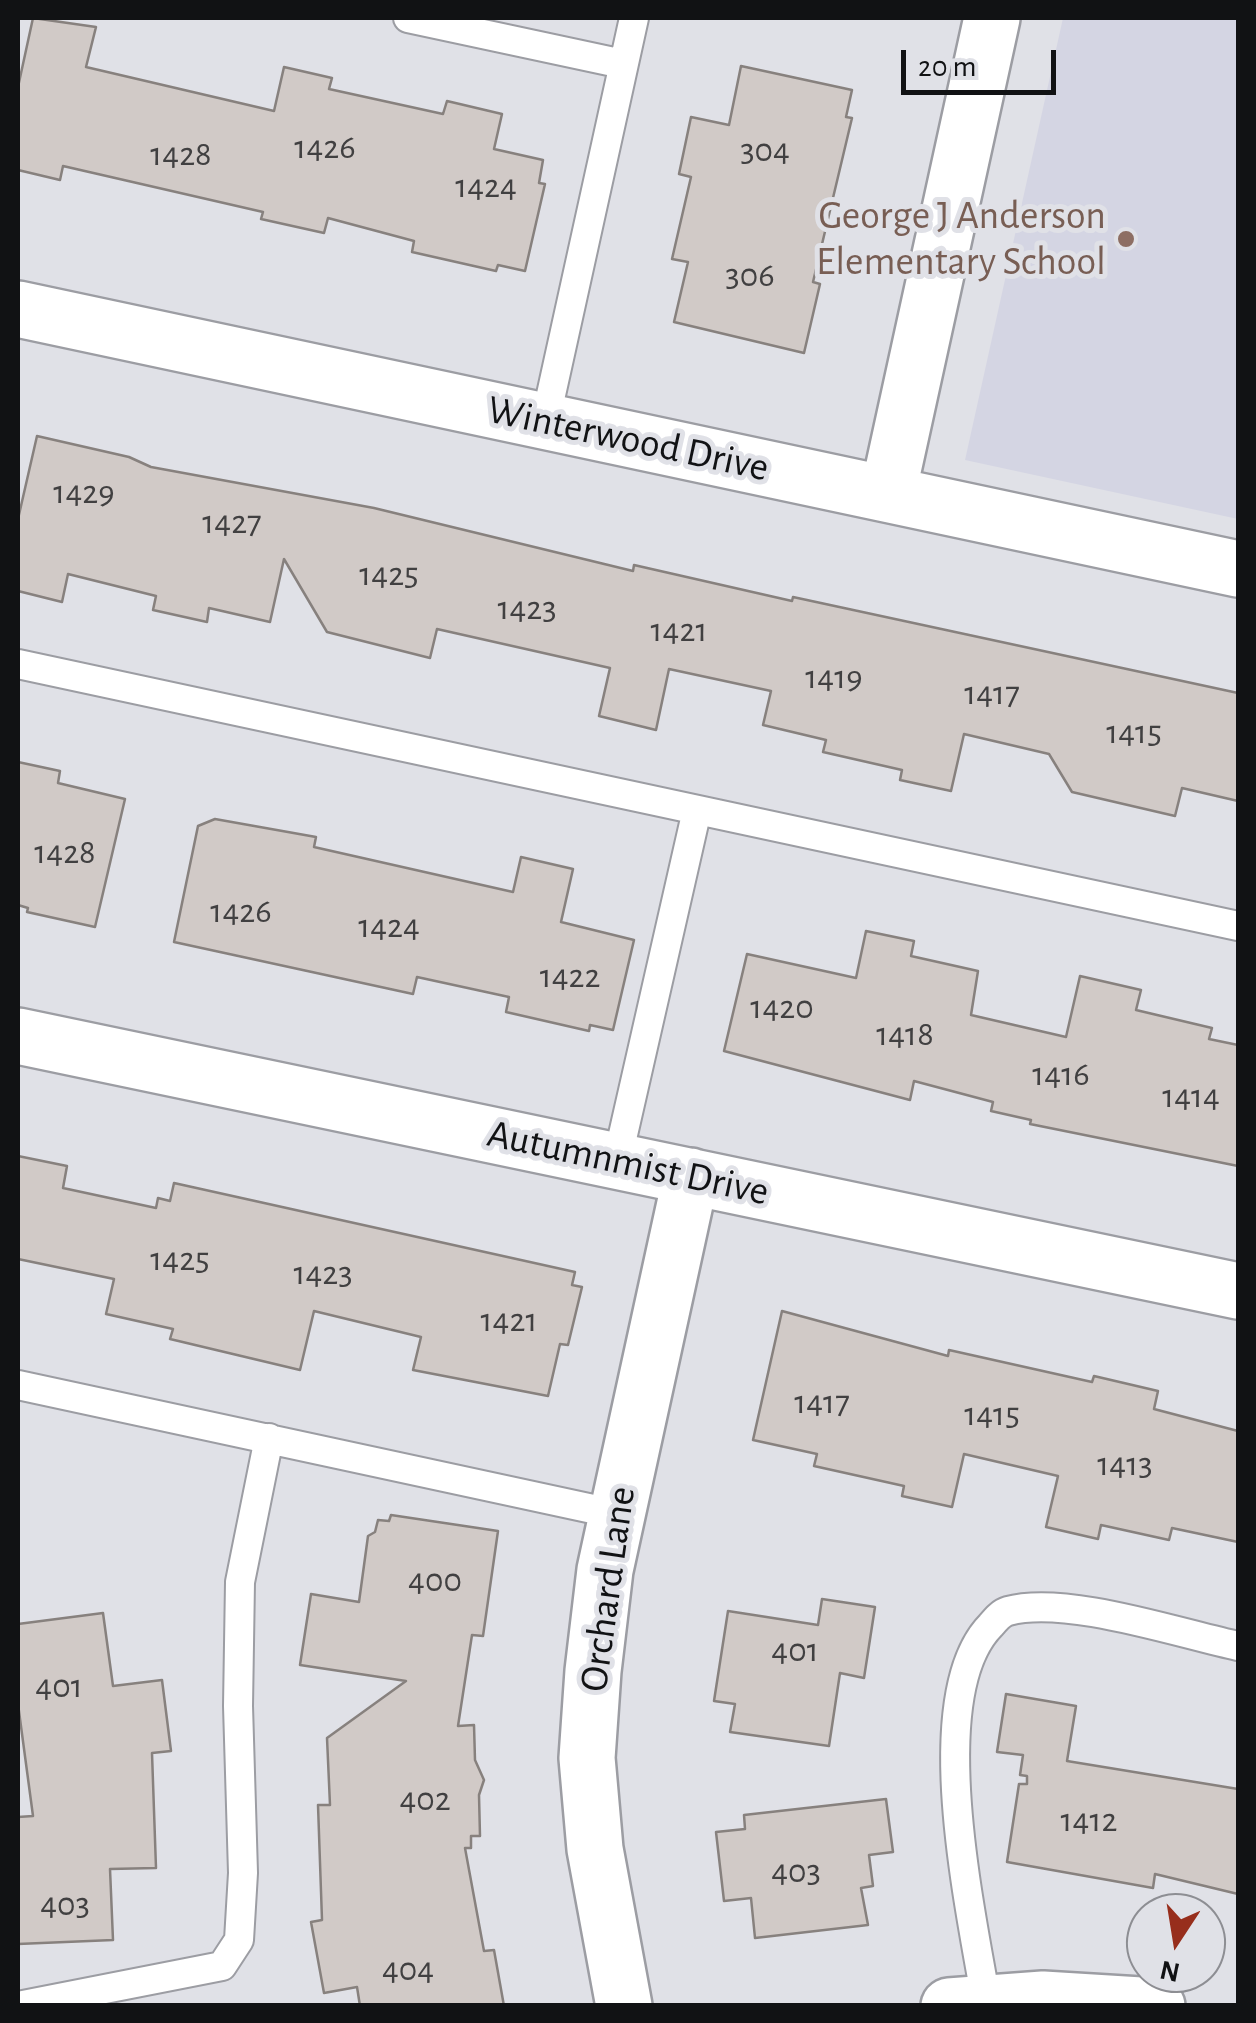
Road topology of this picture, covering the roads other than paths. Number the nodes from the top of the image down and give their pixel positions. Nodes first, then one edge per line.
1 (408, 18) edge
2 (634, 18) edge
3 (992, 18) edge
4 (624, 64) junction
5 (18, 309) edge
6 (545, 422) junction
7 (888, 494) junction
8 (1238, 570) edge
9 (18, 664) edge
10 (697, 810) junction
11 (1238, 926) edge
12 (18, 1036) edge
13 (617, 1161) junction
14 (691, 1176) junction
15 (1238, 1291) edge
16 (18, 1385) edge
17 (269, 1438) junction
18 (616, 1514) junction
19 (1238, 1646) edge
20 (968, 2003) edge
21 (1122, 2004) edge
22 (18, 2006) edge
23 (624, 2006) edge

1 - 4 lane
2 - 4 lane
3 - 7 street
4 - 6 lane
5 - 6 street, Winterwood Drive
6 - 7 street, Winterwood Drive
7 - 8 street, Winterwood Drive
9 - 10 lane
10 - 11 lane
10 - 13 lane
12 - 13 street, Autumnmist Drive
13 - 14 street, Autumnmist Drive
14 - 15 street, Autumnmist Drive
14 - 18 street, Orchard Lane
16 - 17 lane
17 - 18 lane
17 - 22 lane
18 - 23 street, Orchard Lane
19 - 20 lane
20 - 21 street

